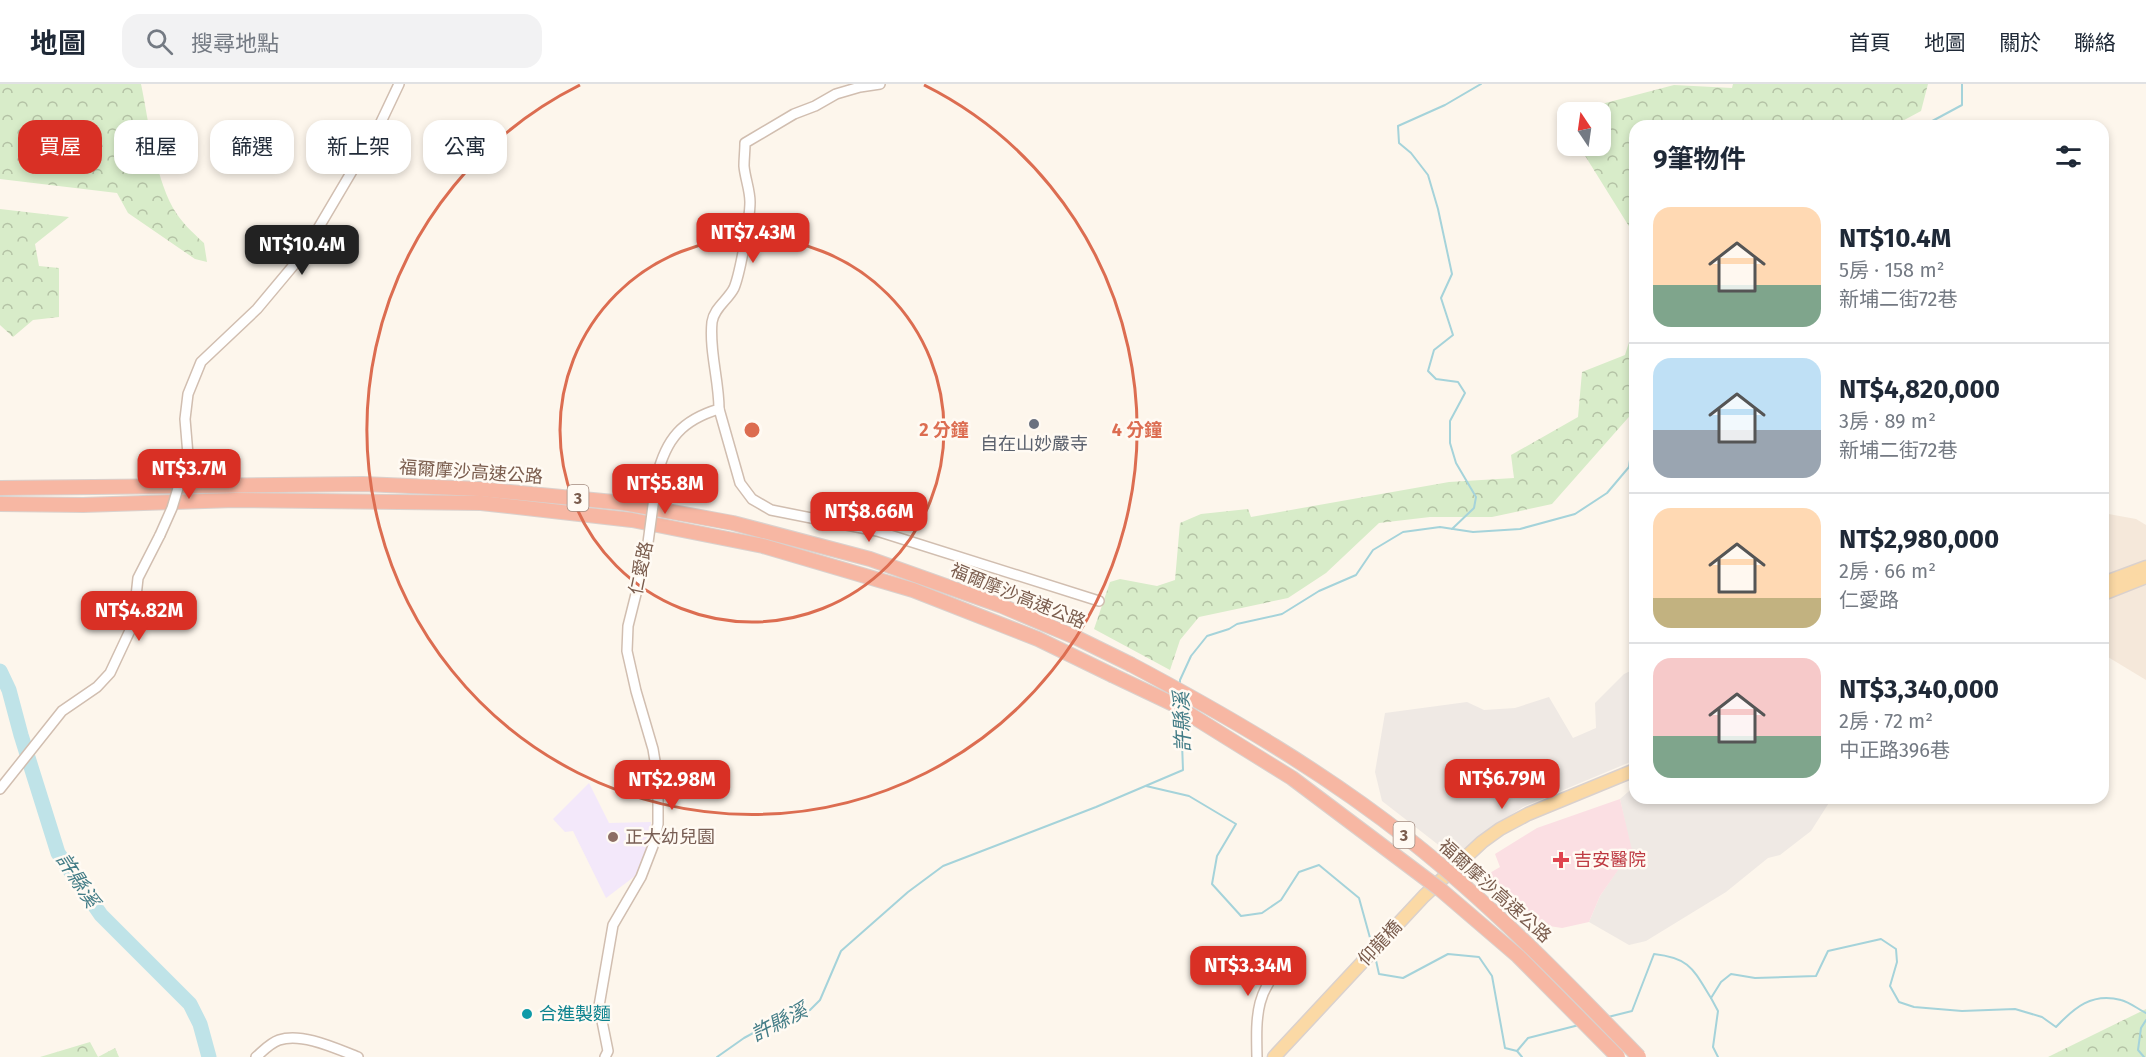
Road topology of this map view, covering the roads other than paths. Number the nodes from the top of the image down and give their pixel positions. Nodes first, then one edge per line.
1 (399, 84) edge
2 (880, 84) edge
3 (719, 409) junction
4 (0, 488) edge
5 (0, 504) edge
6 (2146, 567) edge
7 (2146, 577) edge
8 (2109, 581) edge
9 (2109, 592) edge
10 (1099, 601) dead end
11 (1629, 772) edge
12 (3, 786) edge
13 (1290, 960) dead end
14 (256, 1057) edge
15 (358, 1057) edge
16 (605, 1057) edge
17 (1257, 1057) edge
18 (1274, 1057) edge
19 (1618, 1057) edge
20 (1639, 1057) edge

1 - 12 street, bridge
2 - 3 street
3 - 10 street
3 - 16 street, 仁愛路, bridge
4 - 20 highway, 福爾摩沙高速公路 / 3, bridge
5 - 19 highway, 福爾摩沙高速公路 / 3, bridge
6 - 8 main road
7 - 9 main road
11 - 18 main road, 仰龍橋
13 - 17 street
14 - 15 street

